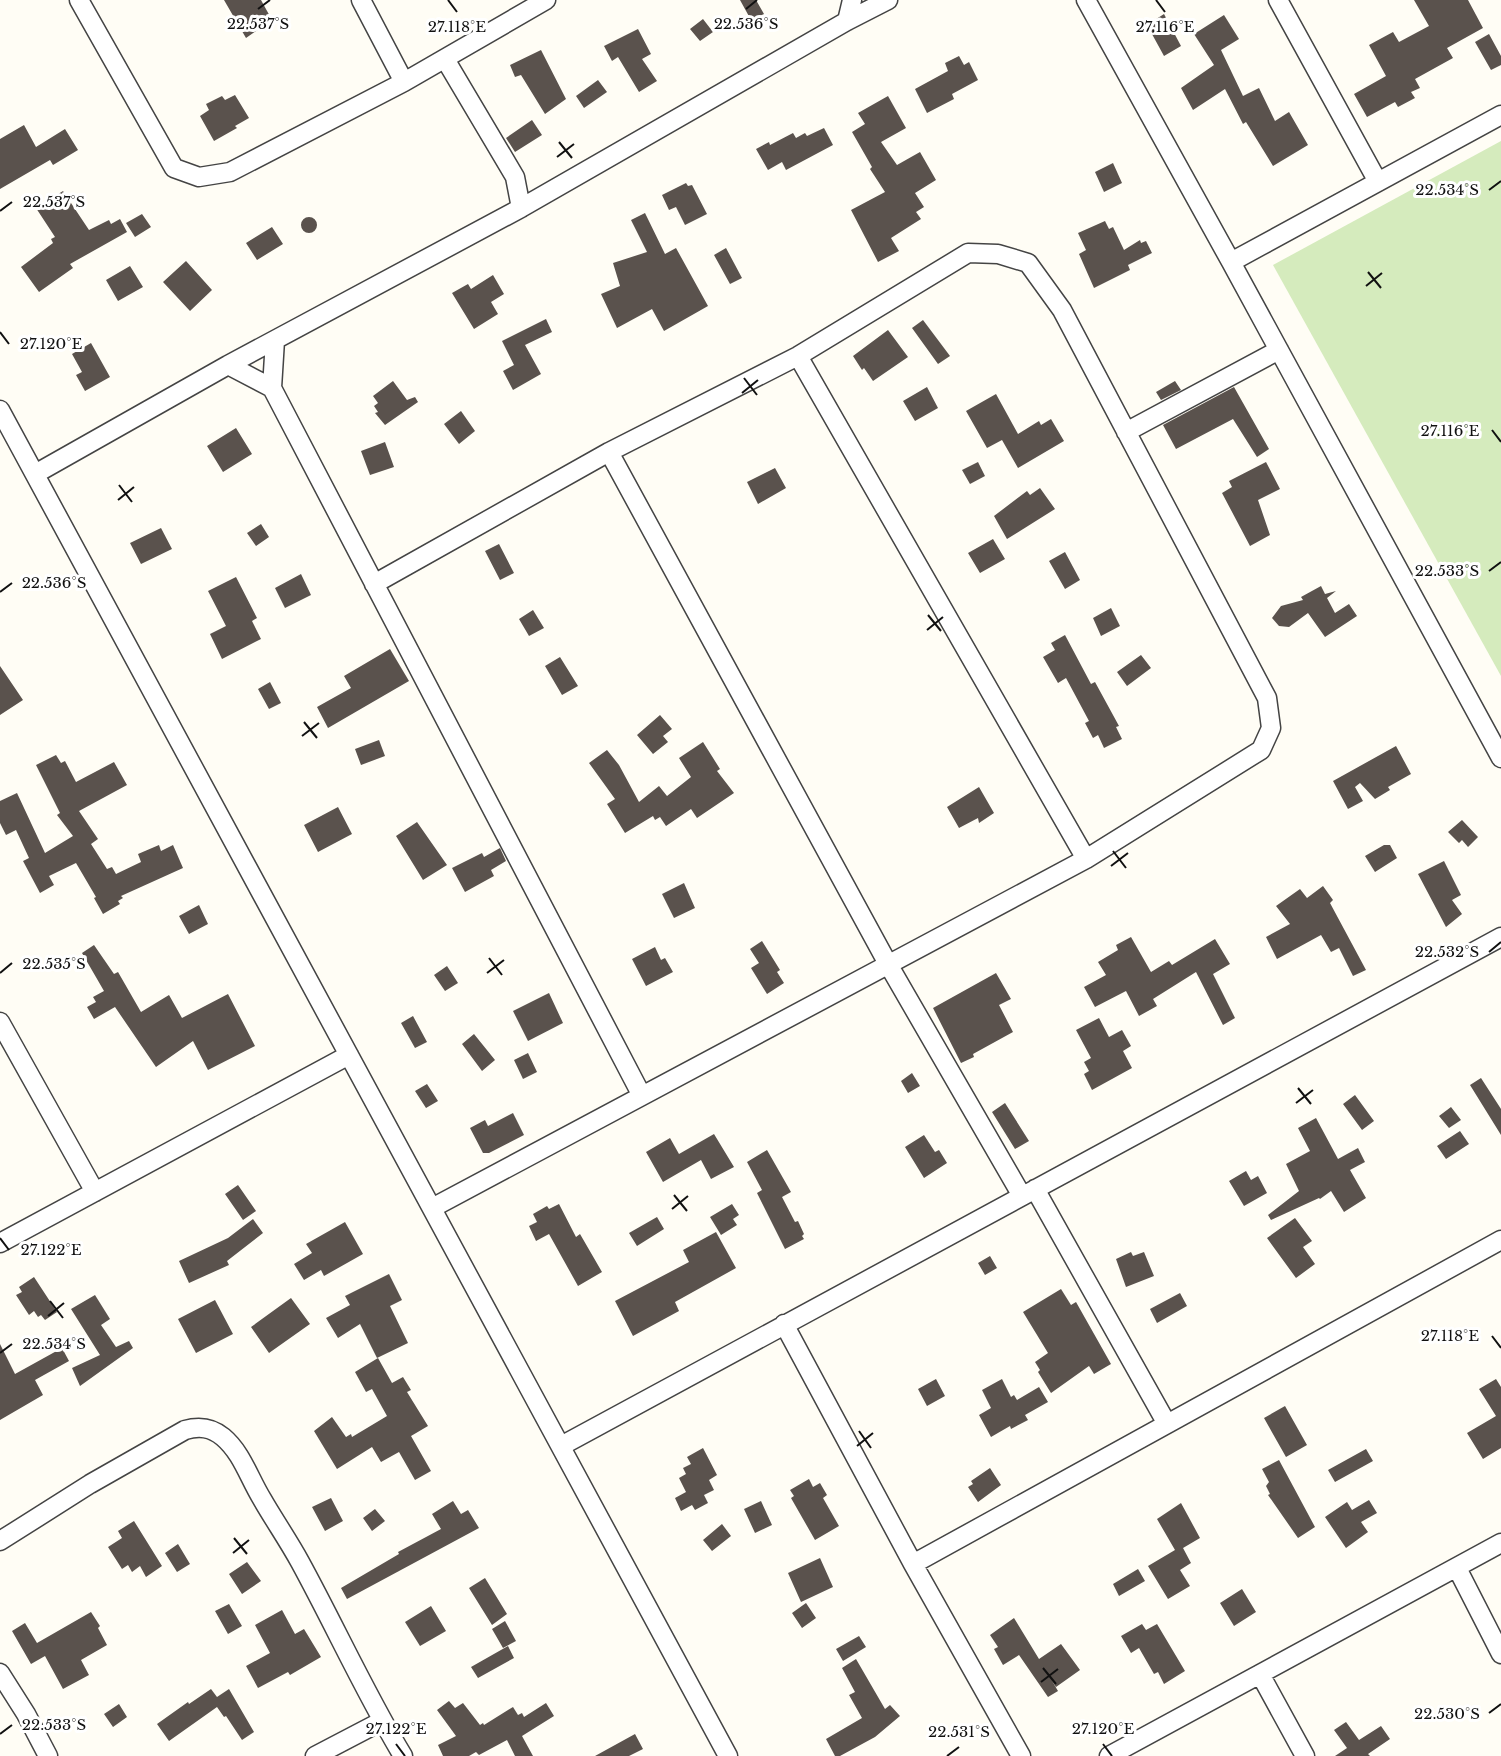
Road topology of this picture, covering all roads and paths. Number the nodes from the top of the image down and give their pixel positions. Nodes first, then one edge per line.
1 (78, 0) edge
2 (361, 0) edge
3 (546, 0) edge
4 (852, 0) edge
5 (888, 0) edge
6 (1086, 0) edge
7 (1278, 0) edge
8 (847, 21) junction
9 (445, 59) junction
10 (404, 82) junction
11 (1501, 115) edge
12 (1378, 182) junction
13 (521, 208) junction
14 (1231, 262) junction
15 (274, 340) junction
16 (1279, 350) junction
17 (798, 356) junction
18 (228, 365) junction
19 (272, 388) junction
20 (0, 410) edge
21 (1126, 432) junction
22 (609, 452) junction
23 (35, 474) junction
24 (374, 584) junction
25 (1501, 758) edge
26 (1086, 859) junction
27 (1501, 937) edge
28 (888, 964) junction
29 (0, 1022) edge
30 (349, 1055) junction
31 (642, 1096) junction
32 (95, 1192) junction
33 (1028, 1192) junction
34 (432, 1208) junction
35 (1501, 1240) edge
36 (0, 1244) edge
37 (784, 1324) junction
38 (1167, 1424) junction
39 (561, 1446) junction
40 (0, 1541) edge
41 (1501, 1543) edge
42 (913, 1564) junction
43 (1456, 1568) junction
44 (1501, 1654) edge
45 (0, 1673) edge
46 (1260, 1674) junction
47 (382, 1721) junction
48 (48, 1756) edge
49 (315, 1756) edge
50 (403, 1756) edge
51 (728, 1756) edge
52 (1021, 1756) edge
53 (1109, 1756) edge
54 (1305, 1756) edge

1 - 10 street
2 - 10 street
3 - 9 street
4 - 8 street
5 - 8 street
6 - 14 street
7 - 12 street
8 - 13 street
9 - 10 street
9 - 13 street
11 - 12 street
12 - 14 street
13 - 15 street
14 - 16 street
15 - 18 street
15 - 19 street
16 - 21 street
16 - 25 street
17 - 21 street
17 - 22 street
17 - 26 street
18 - 19 street
18 - 23 street
19 - 24 street
20 - 23 street
21 - 26 street
22 - 24 street
22 - 28 street
23 - 30 street
24 - 31 street
26 - 28 street
27 - 33 street
28 - 31 street
28 - 33 street
29 - 32 street
30 - 32 street
30 - 34 street
31 - 34 street
32 - 36 street
33 - 37 street
33 - 38 street
34 - 39 street
35 - 38 street
37 - 39 street
37 - 42 street
38 - 42 street
39 - 51 street
40 - 47 street
41 - 43 street
42 - 52 street
43 - 44 street
43 - 46 street
45 - 48 street
46 - 53 street
46 - 54 street
47 - 49 street
47 - 50 street

